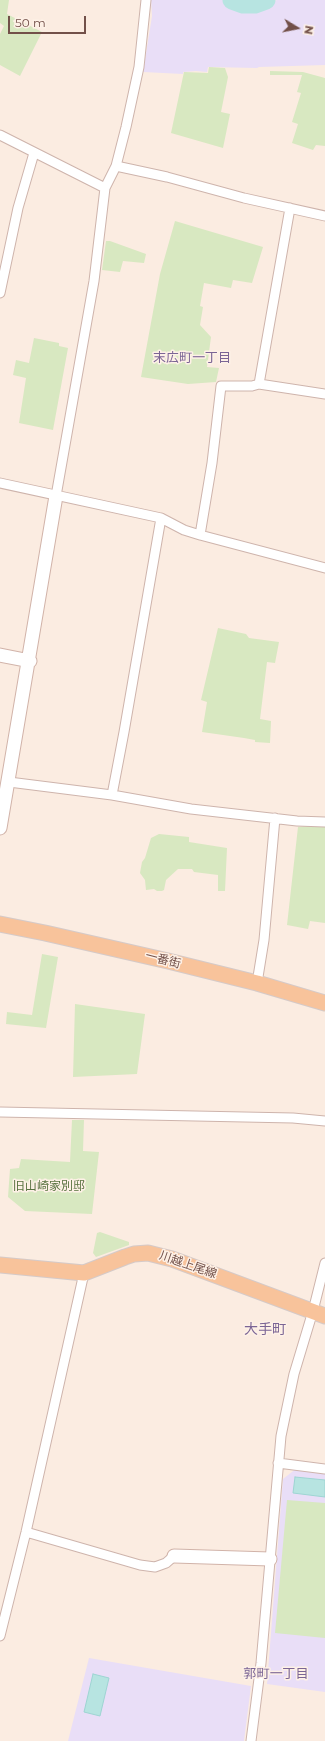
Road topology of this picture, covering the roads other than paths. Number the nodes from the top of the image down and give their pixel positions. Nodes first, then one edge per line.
1 (146, 0) edge
2 (0, 135) edge
3 (34, 153) junction
4 (116, 166) junction
5 (105, 188) junction
6 (290, 208) junction
7 (325, 216) edge
8 (0, 293) edge
9 (259, 384) junction
10 (325, 394) edge
11 (0, 483) edge
12 (56, 496) junction
13 (161, 518) junction
14 (200, 536) junction
15 (325, 568) edge
16 (0, 655) edge
17 (30, 660) junction
18 (9, 782) junction
19 (112, 795) junction
20 (274, 818) junction
21 (325, 822) edge
22 (0, 828) edge
23 (0, 924) edge
24 (257, 983) junction
25 (325, 1002) edge
26 (0, 1112) edge
27 (325, 1121) edge
28 (325, 1263) edge
29 (0, 1265) edge
30 (84, 1273) junction
31 (319, 1313) edge
32 (278, 1463) junction
33 (325, 1469) edge
34 (26, 1532) junction
35 (174, 1556) joint
36 (270, 1560) junction
37 (0, 1636) edge
38 (250, 1741) edge

1 - 4 street
2 - 3 street
3 - 5 street
3 - 8 street
4 - 5 street
4 - 6 street
5 - 12 street
6 - 7 street
6 - 9 street
9 - 10 street
9 - 14 street
11 - 12 street
12 - 13 street
12 - 17 street
13 - 14 street
13 - 19 street
14 - 15 street
16 - 17 street
17 - 18 street
18 - 19 street
18 - 22 street
19 - 20 street
20 - 21 street
20 - 24 street
23 - 24 main road, 一番街
24 - 25 main road, 一番街
26 - 27 street
28 - 31 street
29 - 30 main road, 川越上尾線
30 - 31 main road, 川越上尾線
30 - 34 street
31 - 32 street
32 - 33 street
32 - 36 street
34 - 35 street
34 - 37 street
35 - 36 street
36 - 38 street

